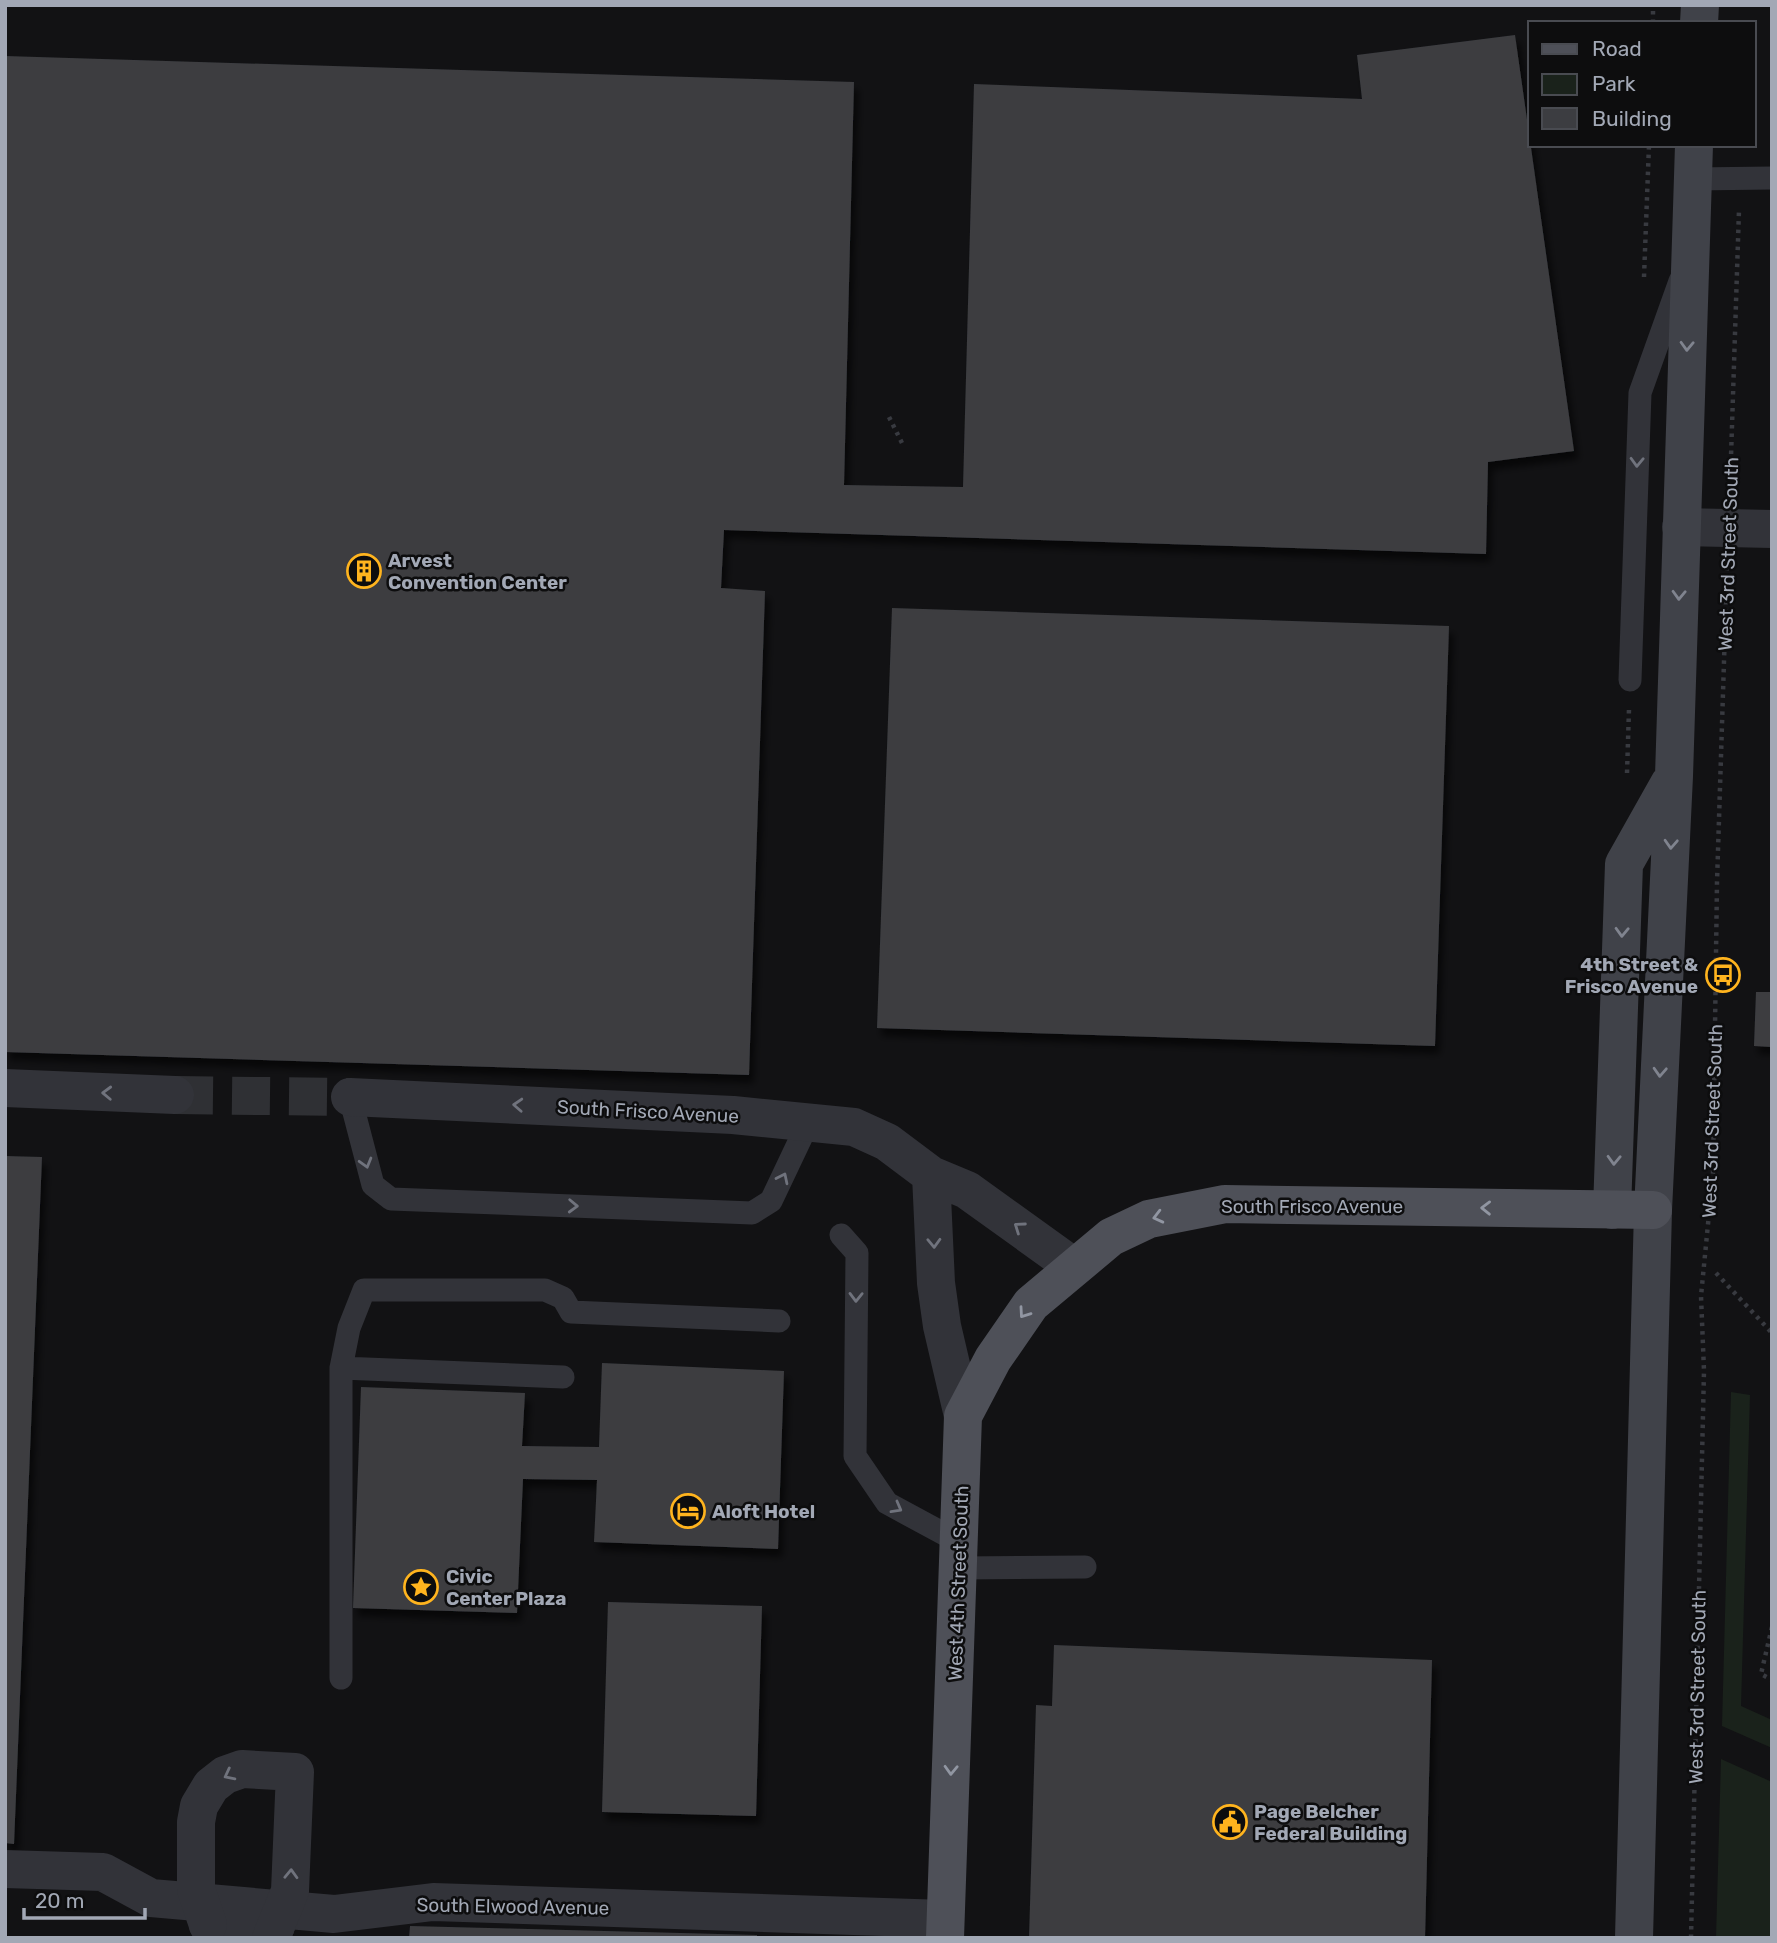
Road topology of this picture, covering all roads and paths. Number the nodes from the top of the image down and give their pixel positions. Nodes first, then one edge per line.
1 (1649, 147) edge
2 (1694, 162) edge
3 (1740, 178) junction
4 (1772, 178) edge
5 (1690, 253) junction
6 (1644, 279) dead end
7 (889, 417) dead end
8 (902, 443) dead end
9 (1681, 527) junction
10 (1729, 528) junction
11 (1772, 529) edge
12 (1630, 680) dead end
13 (1674, 776) junction
14 (5, 1088) edge
15 (175, 1095) tunnel mouth
16 (350, 1097) joint
17 (809, 1121) junction
18 (931, 1175) junction
19 (1612, 1210) junction
20 (1653, 1210) junction
21 (841, 1235) dead end
22 (1074, 1267) junction
23 (1716, 1273) dead end
24 (779, 1321) dead end
25 (1772, 1333) edge
26 (341, 1368) junction
27 (563, 1377) dead end
28 (963, 1416) junction
29 (959, 1555) junction
30 (1085, 1567) dead end
31 (1772, 1627) edge
32 (341, 1678) dead end
33 (1772, 1680) edge
34 (5, 1869) edge
35 (945, 1928) edge
36 (211, 1931) edge
37 (273, 1932) edge
38 (1634, 1938) edge
39 (1691, 1938) edge

1 - 6 path
2 - 3 lane
2 - 5 main road
3 - 4 lane
3 - 10 path, West 3rd Street South
5 -> 9 main road
5 -> 12 lane
7 - 8 path
9 - 10 street
9 -> 13 main road
10 - 11 street
10 - 39 path, West 3rd Street South
13 -> 19 main road
13 -> 20 main road
15 -> 14 street
17 -> 16 street, South Frisco Avenue
16 -> 17 lane
17 - 18 street, South Frisco Avenue
22 -> 18 street, South Frisco Avenue
18 -> 28 street
19 - 20 main road, South Frisco Avenue
19 -> 22 main road, South Frisco Avenue
20 - 38 main road
21 -> 29 lane
22 -> 28 main road, West 4th Street South
23 - 25 path
24 - 26 lane
26 - 27 lane
26 - 32 lane
28 - 29 main road, West 4th Street South
29 - 30 lane
29 -> 35 main road, West 4th Street South
31 - 33 path
34 - 35 street, South Elwood Avenue
36 - 37 street
37 -> 36 street, bridge

